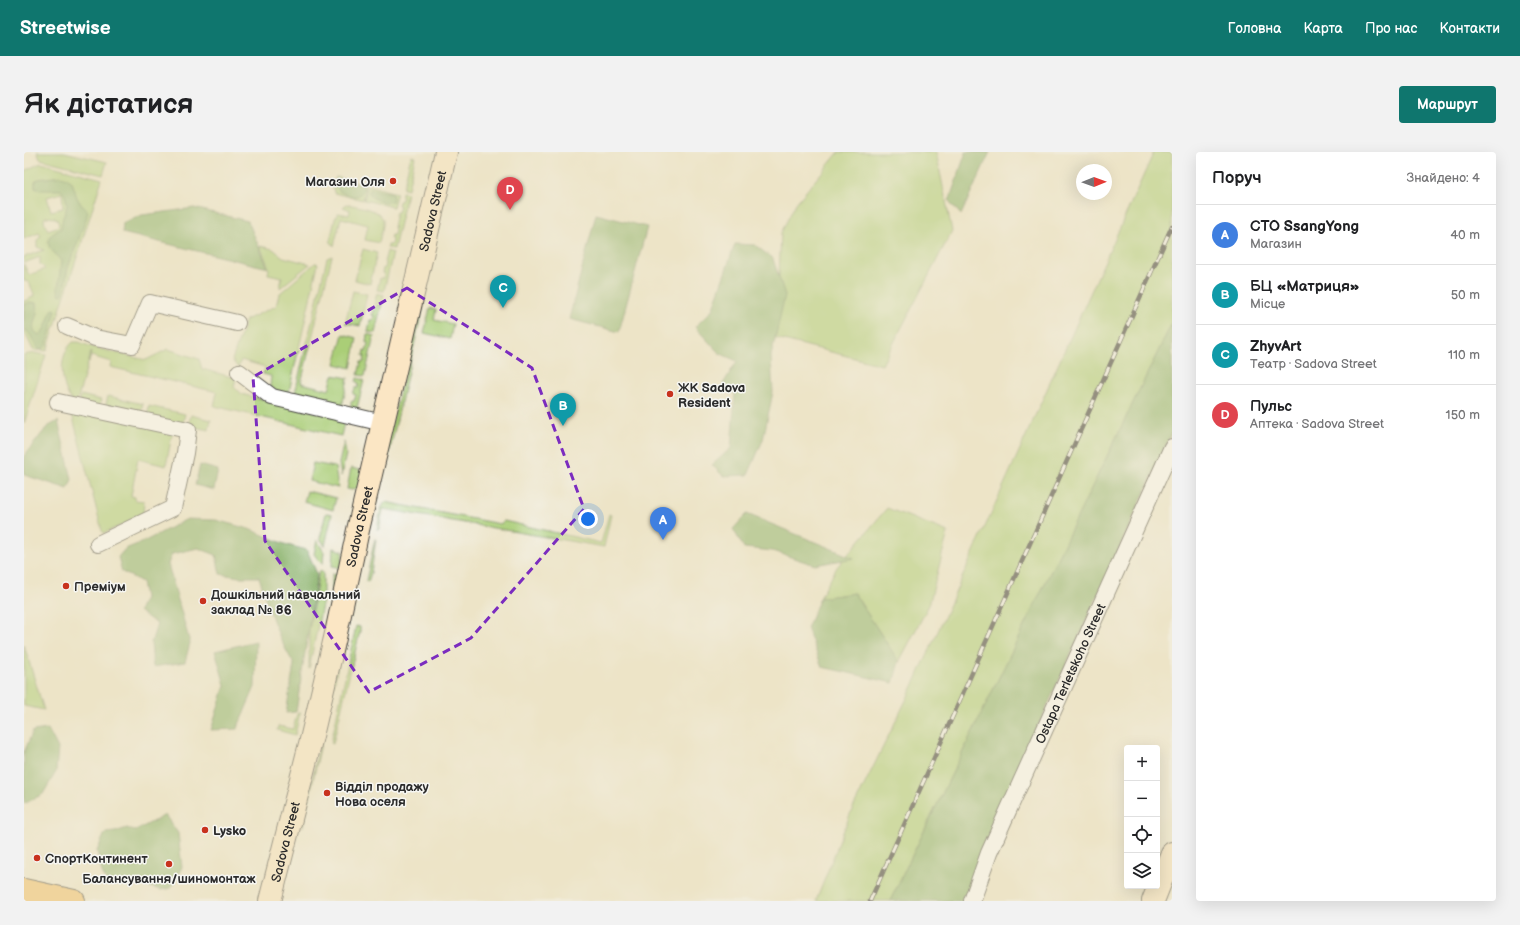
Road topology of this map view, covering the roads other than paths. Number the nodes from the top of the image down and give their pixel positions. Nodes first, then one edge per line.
1 (446, 152) edge
2 (237, 323) dead end
3 (67, 326) dead end
4 (239, 372) dead end
5 (58, 402) dead end
6 (383, 423) junction
7 (1172, 447) edge
8 (98, 544) dead end
9 (1172, 854) edge
10 (24, 890) edge
11 (74, 901) edge
12 (270, 901) edge
13 (972, 901) edge
14 (1153, 901) edge

1 - 6 street, Sadova Street
2 - 3 street
4 - 6 street
5 - 8 street
6 - 12 street, Sadova Street
7 - 13 street, Ostapa Terletskoho Street
9 - 14 street
10 - 11 main road

